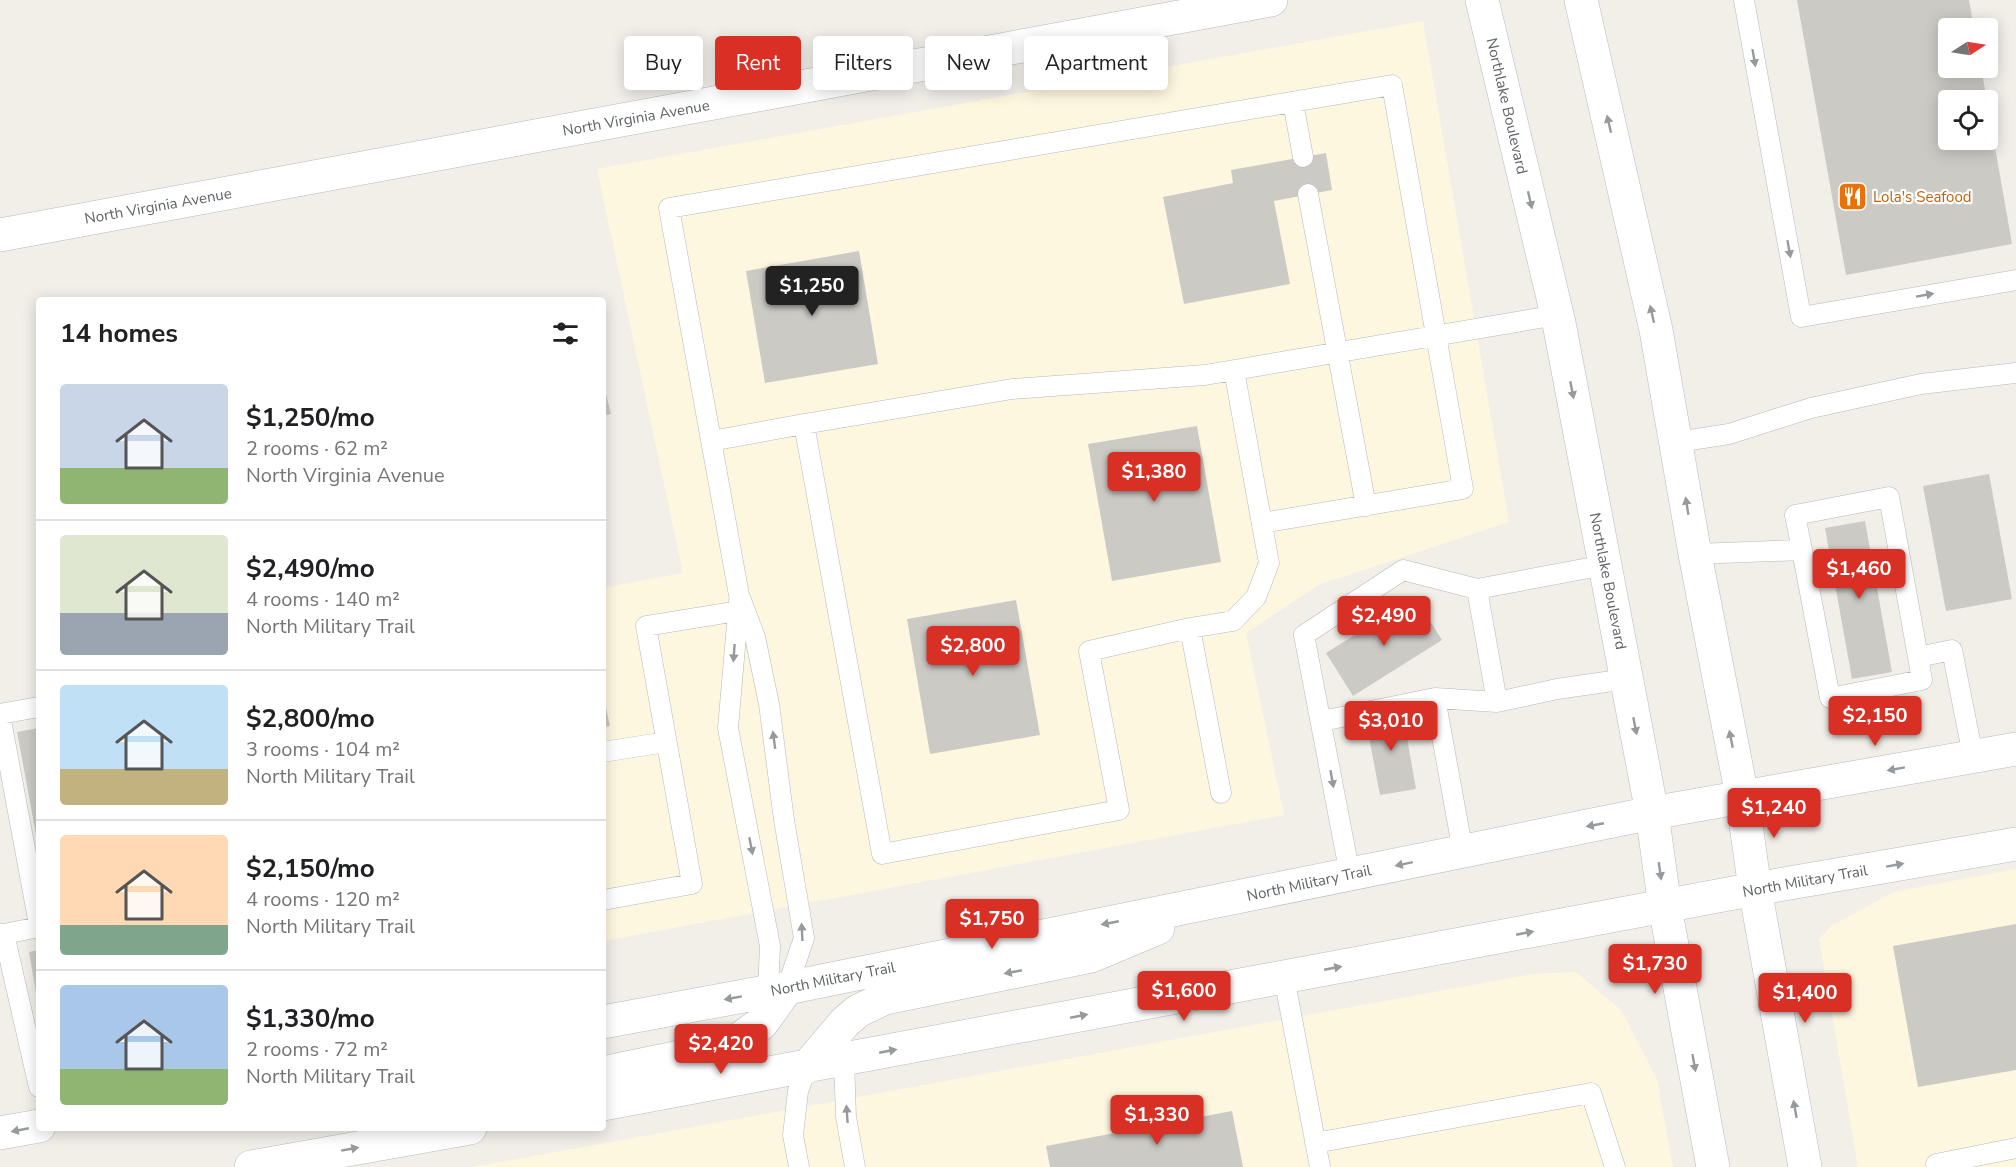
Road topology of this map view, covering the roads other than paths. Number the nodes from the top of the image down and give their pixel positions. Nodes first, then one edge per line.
1 (1271, 0) edge
2 (1482, 0) edge
3 (1581, 0) edge
4 (1744, 0) edge
5 (1293, 102) junction
6 (1303, 157) dead end
7 (1308, 194) dead end
8 (0, 235) edge
9 (2016, 280) edge
10 (1557, 315) junction
11 (1436, 336) junction
12 (1338, 352) junction
13 (1234, 370) junction
14 (2016, 373) edge
15 (804, 424) junction
16 (711, 441) junction
17 (1677, 442) junction
18 (1366, 506) junction
19 (1262, 523) junction
20 (1802, 550) junction
21 (1695, 554) junction
22 (1605, 565) junction
23 (1477, 590) junction
24 (739, 603) junction
25 (1190, 628) junction
26 (1918, 657) junction
27 (1626, 679) junction
28 (1435, 698) junction
29 (1497, 702) junction
30 (36, 708) edge
31 (0, 714) edge
32 (1322, 721) junction
33 (666, 742) junction
34 (2016, 748) edge
35 (606, 752) edge
36 (1973, 756) junction
37 (1221, 793) dead end
38 (1742, 796) junction
39 (1652, 813) junction
40 (2016, 844) edge
41 (1463, 852) junction
42 (1350, 875) junction
43 (1755, 889) junction
44 (606, 899) edge
45 (1226, 900) junction
46 (1665, 907) junction
47 (36, 909) edge
48 (36, 926) edge
49 (2, 934) edge
50 (1284, 977) junction
51 (777, 990) junction
52 (31, 1012) edge
53 (606, 1021) edge
54 (36, 1059) edge
55 (844, 1060) junction
56 (807, 1067) junction
57 (606, 1072) edge
58 (606, 1103) edge
59 (36, 1127) edge
60 (424, 1131) edge
61 (453, 1131) edge
62 (0, 1133) edge
63 (398, 1141) junction
64 (1315, 1143) junction
65 (2016, 1148) edge
66 (320, 1161) edge
67 (1936, 1164) dead end
68 (251, 1167) edge
69 (799, 1167) edge
70 (855, 1167) edge
71 (1320, 1167) edge
72 (1615, 1167) edge
73 (1713, 1167) edge
74 (1805, 1167) edge

1 - 8 main road, North Virginia Avenue
2 -> 10 main road, Northlake Boulevard
17 -> 3 main road
4 -> 9 lane
5 - 6 lane
5 - 11 lane
5 - 16 lane
7 - 12 lane
10 - 11 lane
10 -> 22 main road, Northlake Boulevard
11 - 12 lane
11 - 18 lane
12 - 13 lane
12 - 18 lane
13 - 15 lane
13 - 19 lane
14 - 17 lane
15 - 16 lane
15 - 25 lane
16 - 24 lane
21 -> 17 main road
18 - 19 lane
19 - 25 lane
20 - 21 lane
20 - 26 lane
20 - 26 lane
38 -> 21 main road
22 - 23 lane
22 - 27 main road, Northlake Boulevard
23 - 29 lane
23 - 32 lane
24 - 33 lane
24 -> 51 lane
51 -> 24 lane
25 - 37 lane
26 - 36 lane
27 - 29 lane
27 -> 39 main road, Northlake Boulevard
28 - 29 lane
28 - 32 lane
28 - 41 lane
30 - 31 lane
31 - 47 lane
32 -> 42 lane
33 - 35 lane
33 - 44 lane
34 - 36 main road, North Military Trail
36 -> 38 main road, North Military Trail
38 - 39 main road, North Military Trail
38 - 43 main road
39 -> 41 main road, North Military Trail
39 -> 46 main road, Northlake Boulevard
43 -> 40 main road, North Military Trail
41 -> 42 main road, North Military Trail
42 - 45 main road, North Military Trail
43 - 46 main road, North Military Trail
74 -> 43 main road
45 -> 51 main road, North Military Trail
45 -> 56 main road
50 -> 46 main road, North Military Trail
46 -> 73 main road, Northlake Boulevard
48 - 49 lane
49 - 52 lane
55 -> 50 main road, North Military Trail
50 - 64 lane
51 -> 53 main road, North Military Trail
51 - 57 main road
52 - 54 lane
55 - 56 main road, North Military Trail
70 -> 55 lane
56 - 58 main road, North Military Trail
56 - 69 lane
59 -> 62 main road
60 - 63 main road
61 - 63 main road
66 -> 63 main road
64 - 71 lane
64 - 72 lane
65 - 67 lane
66 - 68 main road

